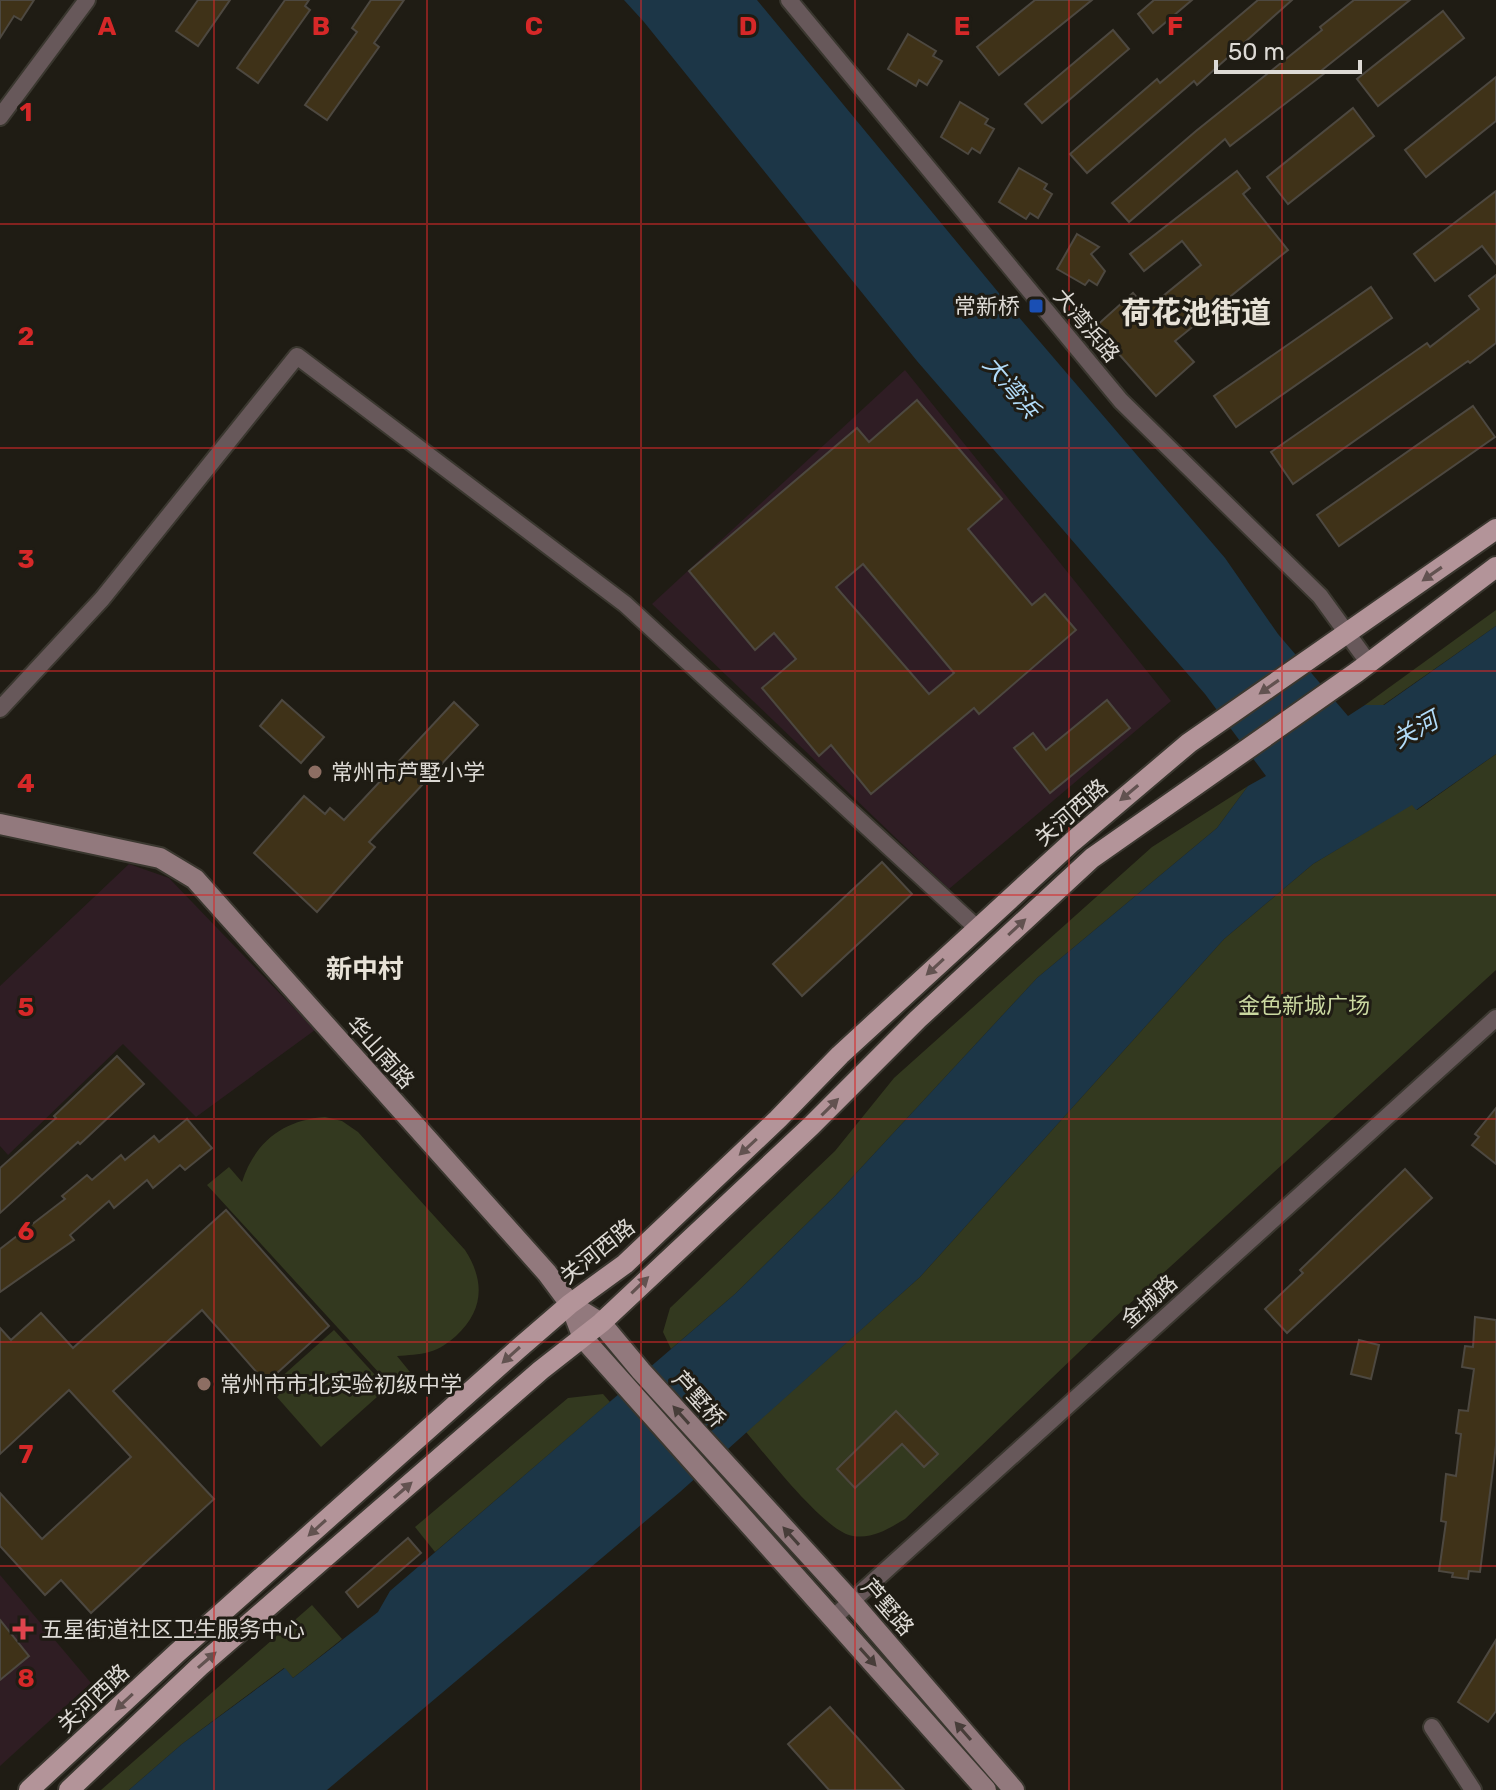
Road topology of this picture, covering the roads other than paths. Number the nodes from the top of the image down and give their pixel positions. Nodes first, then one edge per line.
1 (87, 0) edge
2 (789, 0) edge
3 (0, 117) edge
4 (1496, 529) edge
5 (1496, 567) edge
6 (1340, 638) junction
7 (1362, 667) junction
8 (0, 709) edge
9 (0, 824) edge
10 (977, 928) junction
11 (1496, 1018) edge
12 (570, 1304) junction
13 (601, 1323) junction
14 (583, 1338) junction
15 (633, 1377) junction
16 (721, 1459) joint
17 (851, 1601) junction
18 (833, 1618) junction
19 (1432, 1727) dead end
20 (29, 1790) edge
21 (69, 1790) edge
22 (986, 1790) edge
23 (1014, 1790) edge
24 (1473, 1790) edge

1 - 3 street
2 - 6 street, 大湾浜路
4 -> 6 main road
5 - 7 main road
6 - 7 street, 大湾浜路
6 -> 10 main road, 关河西路
13 -> 7 main road
8 - 10 street
9 - 12 main road, 华山南路
10 -> 12 main road, 关河西路
11 - 17 street, 金城路
12 - 13 main road
12 - 14 main road
12 -> 20 main road, 关河西路
13 - 14 main road
13 - 15 main road
14 - 15 main road
21 -> 14 main road
16 -> 15 main road, 芦墅桥
15 - 18 main road, 芦墅桥
17 -> 16 main road, 芦墅路
17 - 18 street, 金城路
23 -> 17 main road, 芦墅路
18 -> 22 main road
19 - 24 street

